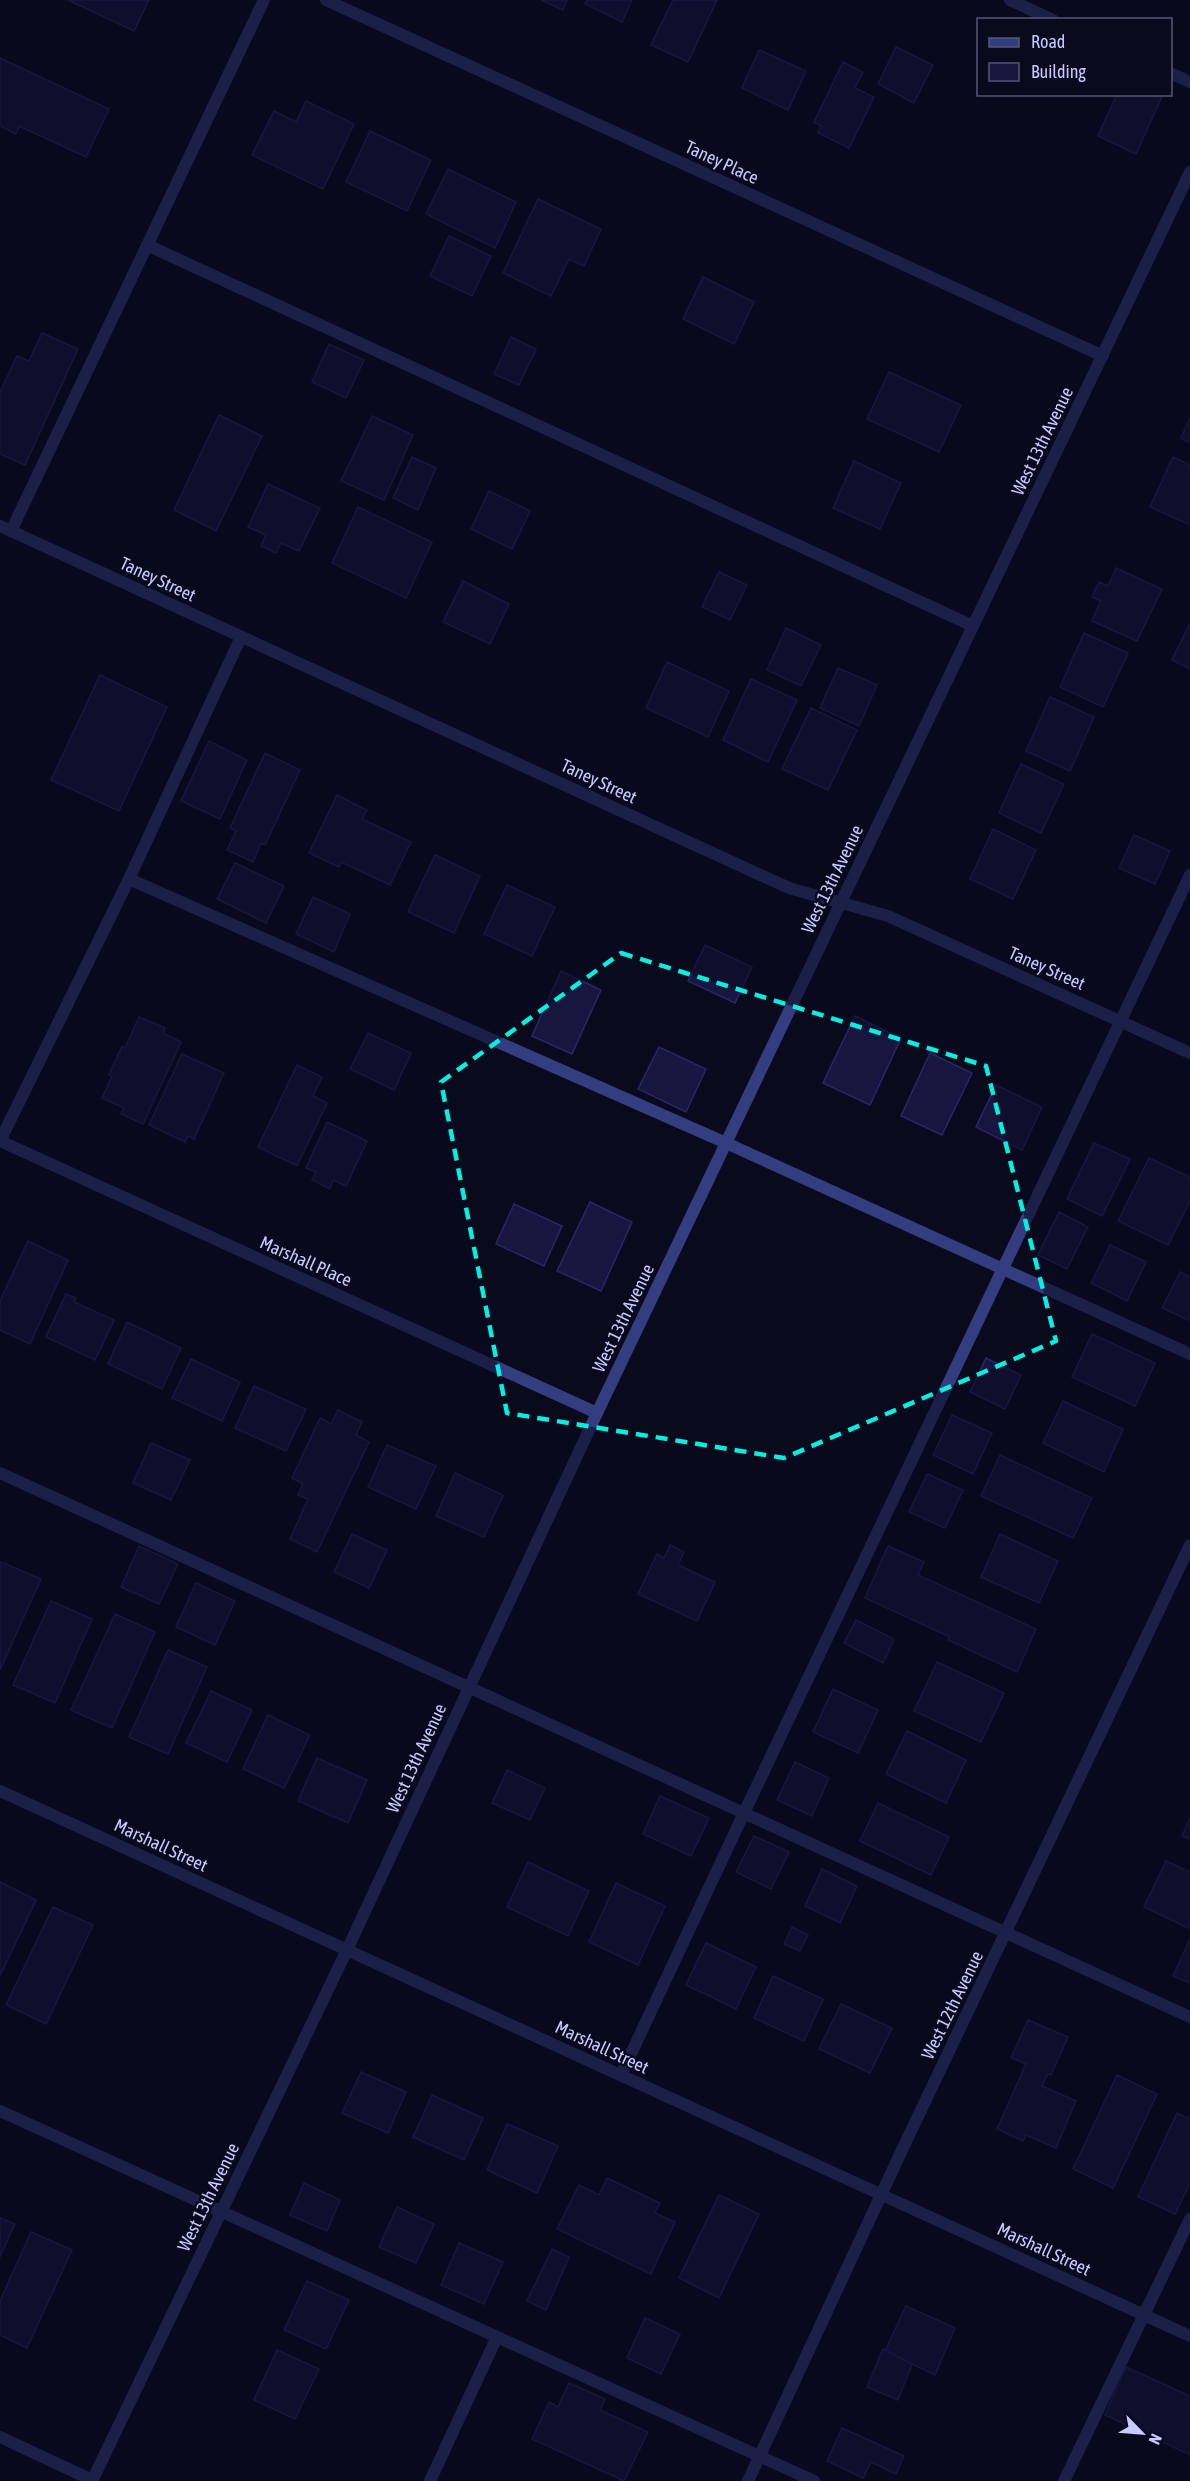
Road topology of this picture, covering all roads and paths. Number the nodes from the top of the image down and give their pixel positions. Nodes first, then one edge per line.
1 (264, 0) edge
2 (327, 0) edge
3 (1010, 0) edge
4 (1049, 18) edge
5 (1172, 74) edge
6 (1190, 82) edge
7 (1190, 172) edge
8 (147, 244) junction
9 (1102, 356) junction
10 (5, 529) edge
11 (973, 626) junction
12 (241, 637) junction
13 (1190, 876) edge
14 (129, 879) junction
15 (842, 902) junction
16 (1122, 1022) junction
17 (1190, 1053) edge
18 (0, 1141) edge
19 (726, 1143) junction
20 (1004, 1269) junction
21 (1190, 1354) edge
22 (597, 1413) junction
23 (0, 1473) edge
24 (1190, 1545) edge
25 (469, 1688) junction
26 (0, 1791) edge
27 (744, 1813) junction
28 (1006, 1933) junction
29 (347, 1950) junction
30 (1190, 2017) edge
31 (621, 2076) junction
32 (0, 2111) edge
33 (881, 2195) junction
34 (221, 2212) junction
35 (1190, 2219) edge
36 (1143, 2315) junction
37 (1190, 2336) edge
38 (498, 2337) junction
39 (0, 2437) edge
40 (760, 2457) junction
41 (92, 2480) edge
42 (430, 2481) edge
43 (748, 2481) edge
44 (814, 2481) edge
45 (1064, 2481) edge

1 - 8 street
2 - 9 street, Taney Place
3 - 4 street
5 - 6 street
7 - 9 street, West 13th Avenue
8 - 10 street
8 - 11 street
9 - 11 street, West 13th Avenue
10 - 12 street, Taney Street
11 - 15 street, West 13th Avenue
12 - 14 street
12 - 15 street, Taney Street
13 - 16 street
14 - 18 street
14 - 19 street
15 - 16 street, Taney Street
15 - 19 street, West 13th Avenue
16 - 17 street, Taney Street
16 - 20 street
18 - 22 street, Marshall Place
19 - 20 street
19 - 22 street, West 13th Avenue
20 - 21 street
20 - 27 street
22 - 25 street, West 13th Avenue
23 - 25 street
24 - 28 street, West 12th Avenue
25 - 27 street
25 - 29 street, West 13th Avenue
26 - 29 street, Marshall Street
27 - 28 street
27 - 31 street
28 - 30 street
28 - 33 street, West 12th Avenue
29 - 31 street, Marshall Street
29 - 34 street, West 13th Avenue
31 - 33 street, Marshall Street
32 - 34 street
33 - 36 street, Marshall Street
33 - 40 street, West 12th Avenue
34 - 38 street
34 - 41 street, West 13th Avenue
35 - 36 street
36 - 37 street, Marshall Street
36 - 45 street
38 - 40 street
38 - 42 street
39 - 41 street
40 - 43 street, West 12th Avenue
40 - 44 street

